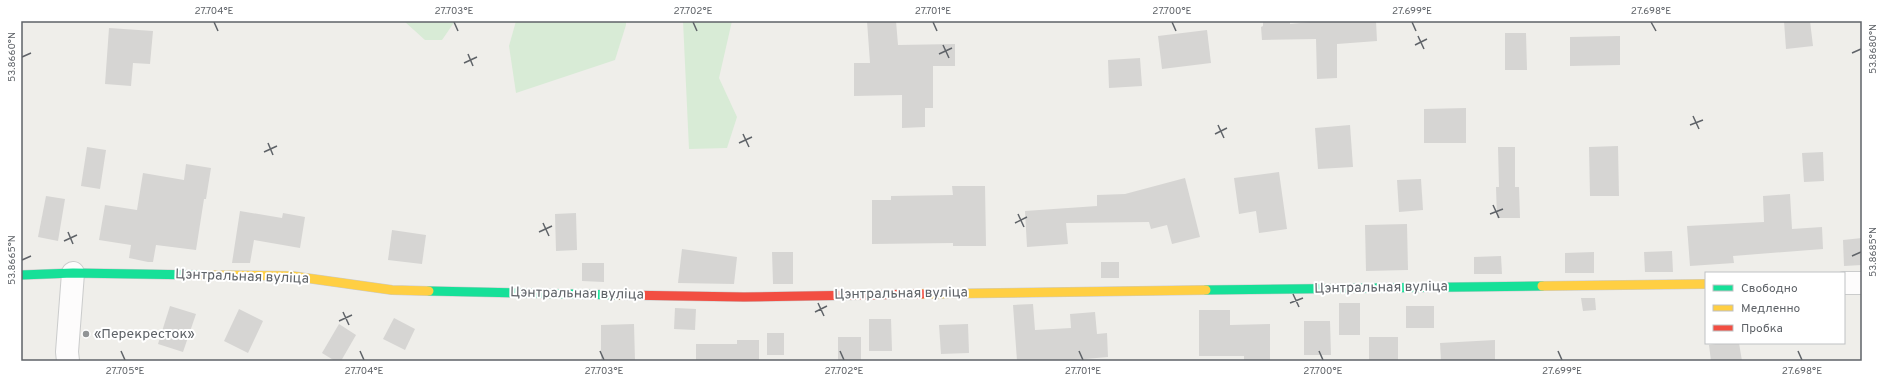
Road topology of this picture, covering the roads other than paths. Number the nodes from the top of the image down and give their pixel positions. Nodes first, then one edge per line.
1 (73, 273) junction
2 (21, 275) edge
3 (1845, 283) edge
4 (1862, 283) edge
5 (1705, 284) edge
6 (68, 361) edge

1 - 2 street, Цэнтральная вуліца
1 - 5 street, Цэнтральная вуліца
1 - 6 street
3 - 4 street

